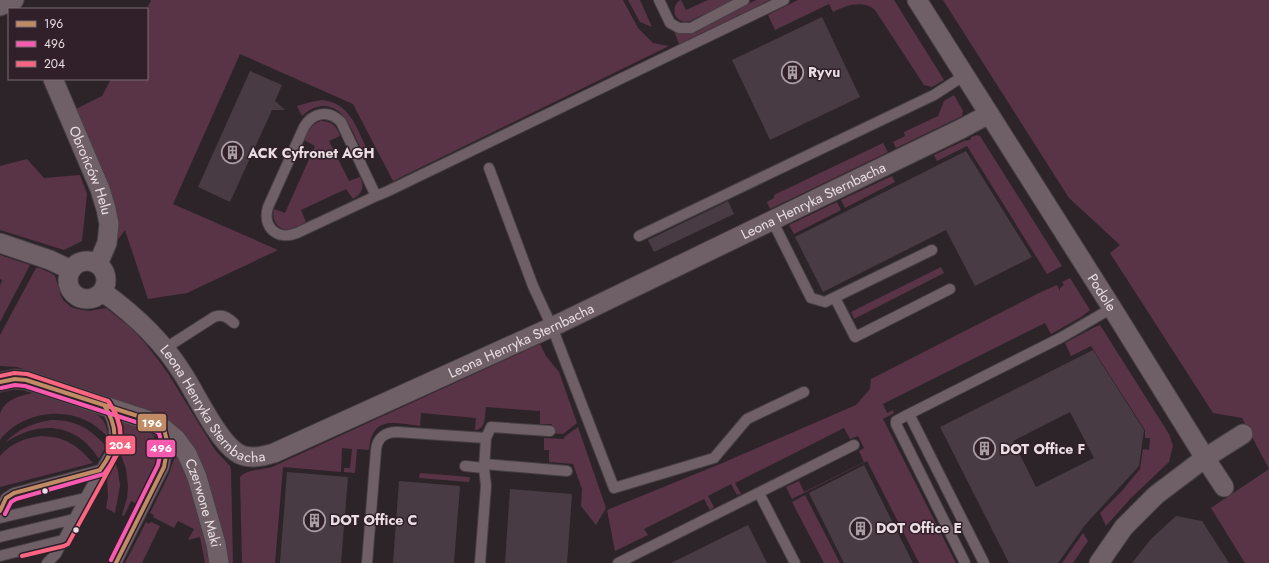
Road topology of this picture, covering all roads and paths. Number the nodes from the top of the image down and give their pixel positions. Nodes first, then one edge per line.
1 (14, 0) edge
2 (744, 0) edge
3 (784, 0) edge
4 (917, 0) edge
5 (662, 1) edge
6 (0, 6) edge
7 (965, 75) junction
8 (53, 80) edge
9 (989, 114) junction
10 (490, 168) dead end
11 (376, 196) junction
12 (772, 220) junction
13 (639, 236) dead end
14 (0, 243) edge
15 (932, 250) dead end
16 (98, 264) junction
17 (71, 270) junction
18 (950, 289) dead end
19 (103, 292) junction
20 (835, 298) junction
21 (1112, 308) junction
22 (234, 323) dead end
23 (552, 327) junction
24 (164, 349) junction
25 (2, 384) edge
26 (804, 392) dead end
27 (104, 405) junction
28 (909, 414) junction
29 (164, 429) junction
30 (550, 431) dead end
31 (1243, 434) dead end
32 (486, 438) junction
33 (854, 445) dead end
34 (1205, 458) junction
35 (465, 466) dead end
36 (484, 466) junction
37 (100, 470) junction
38 (566, 470) dead end
39 (1224, 487) dead end
40 (760, 493) junction
41 (85, 498) junction
42 (0, 511) edge
43 (0, 518) edge
44 (74, 519) junction
45 (0, 537) edge
46 (64, 540) junction
47 (0, 556) edge
48 (47, 563) edge
49 (116, 563) edge
50 (219, 563) edge
51 (368, 563) edge
52 (480, 563) edge
53 (618, 563) edge
54 (795, 563) edge
55 (965, 563) edge
56 (984, 563) edge
57 (1099, 563) edge

1 - 6 street
2 - 5 lane
3 - 11 lane
4 - 7 street, Podole
7 - 9 street, Podole
7 - 13 lane
8 - 16 street, Obrońców Helu
9 - 12 street, Leona Henryka Sternbacha
9 - 21 street, Podole
10 - 23 lane
11 - 11 lane
12 - 20 lane
12 - 23 street, Leona Henryka Sternbacha
14 - 17 street
15 - 20 lane
16 - 17 street
16 - 19 street
17 - 19 street
18 - 20 lane
19 - 24 street, Leona Henryka Sternbacha
21 - 28 lane
21 - 34 street, Podole
22 - 24 lane
23 - 24 street, Leona Henryka Sternbacha
23 - 26 lane
25 - 27 street, Czerwone Maki
27 - 29 street, Czerwone Maki
27 - 37 lane
28 - 55 lane
28 - 56 lane
29 - 49 lane
29 - 50 street, Czerwone Maki
30 - 32 lane
31 - 34 street
32 - 36 lane
32 - 51 lane
33 - 40 lane
34 - 39 street, Podole
34 - 57 street
35 - 36 lane
36 - 38 lane
36 - 52 lane
37 - 41 lane
37 - 42 lane
40 - 53 lane
40 - 54 lane
41 - 43 lane
41 - 44 lane
44 - 45 lane
44 - 46 lane
46 - 47 lane
46 - 48 lane

